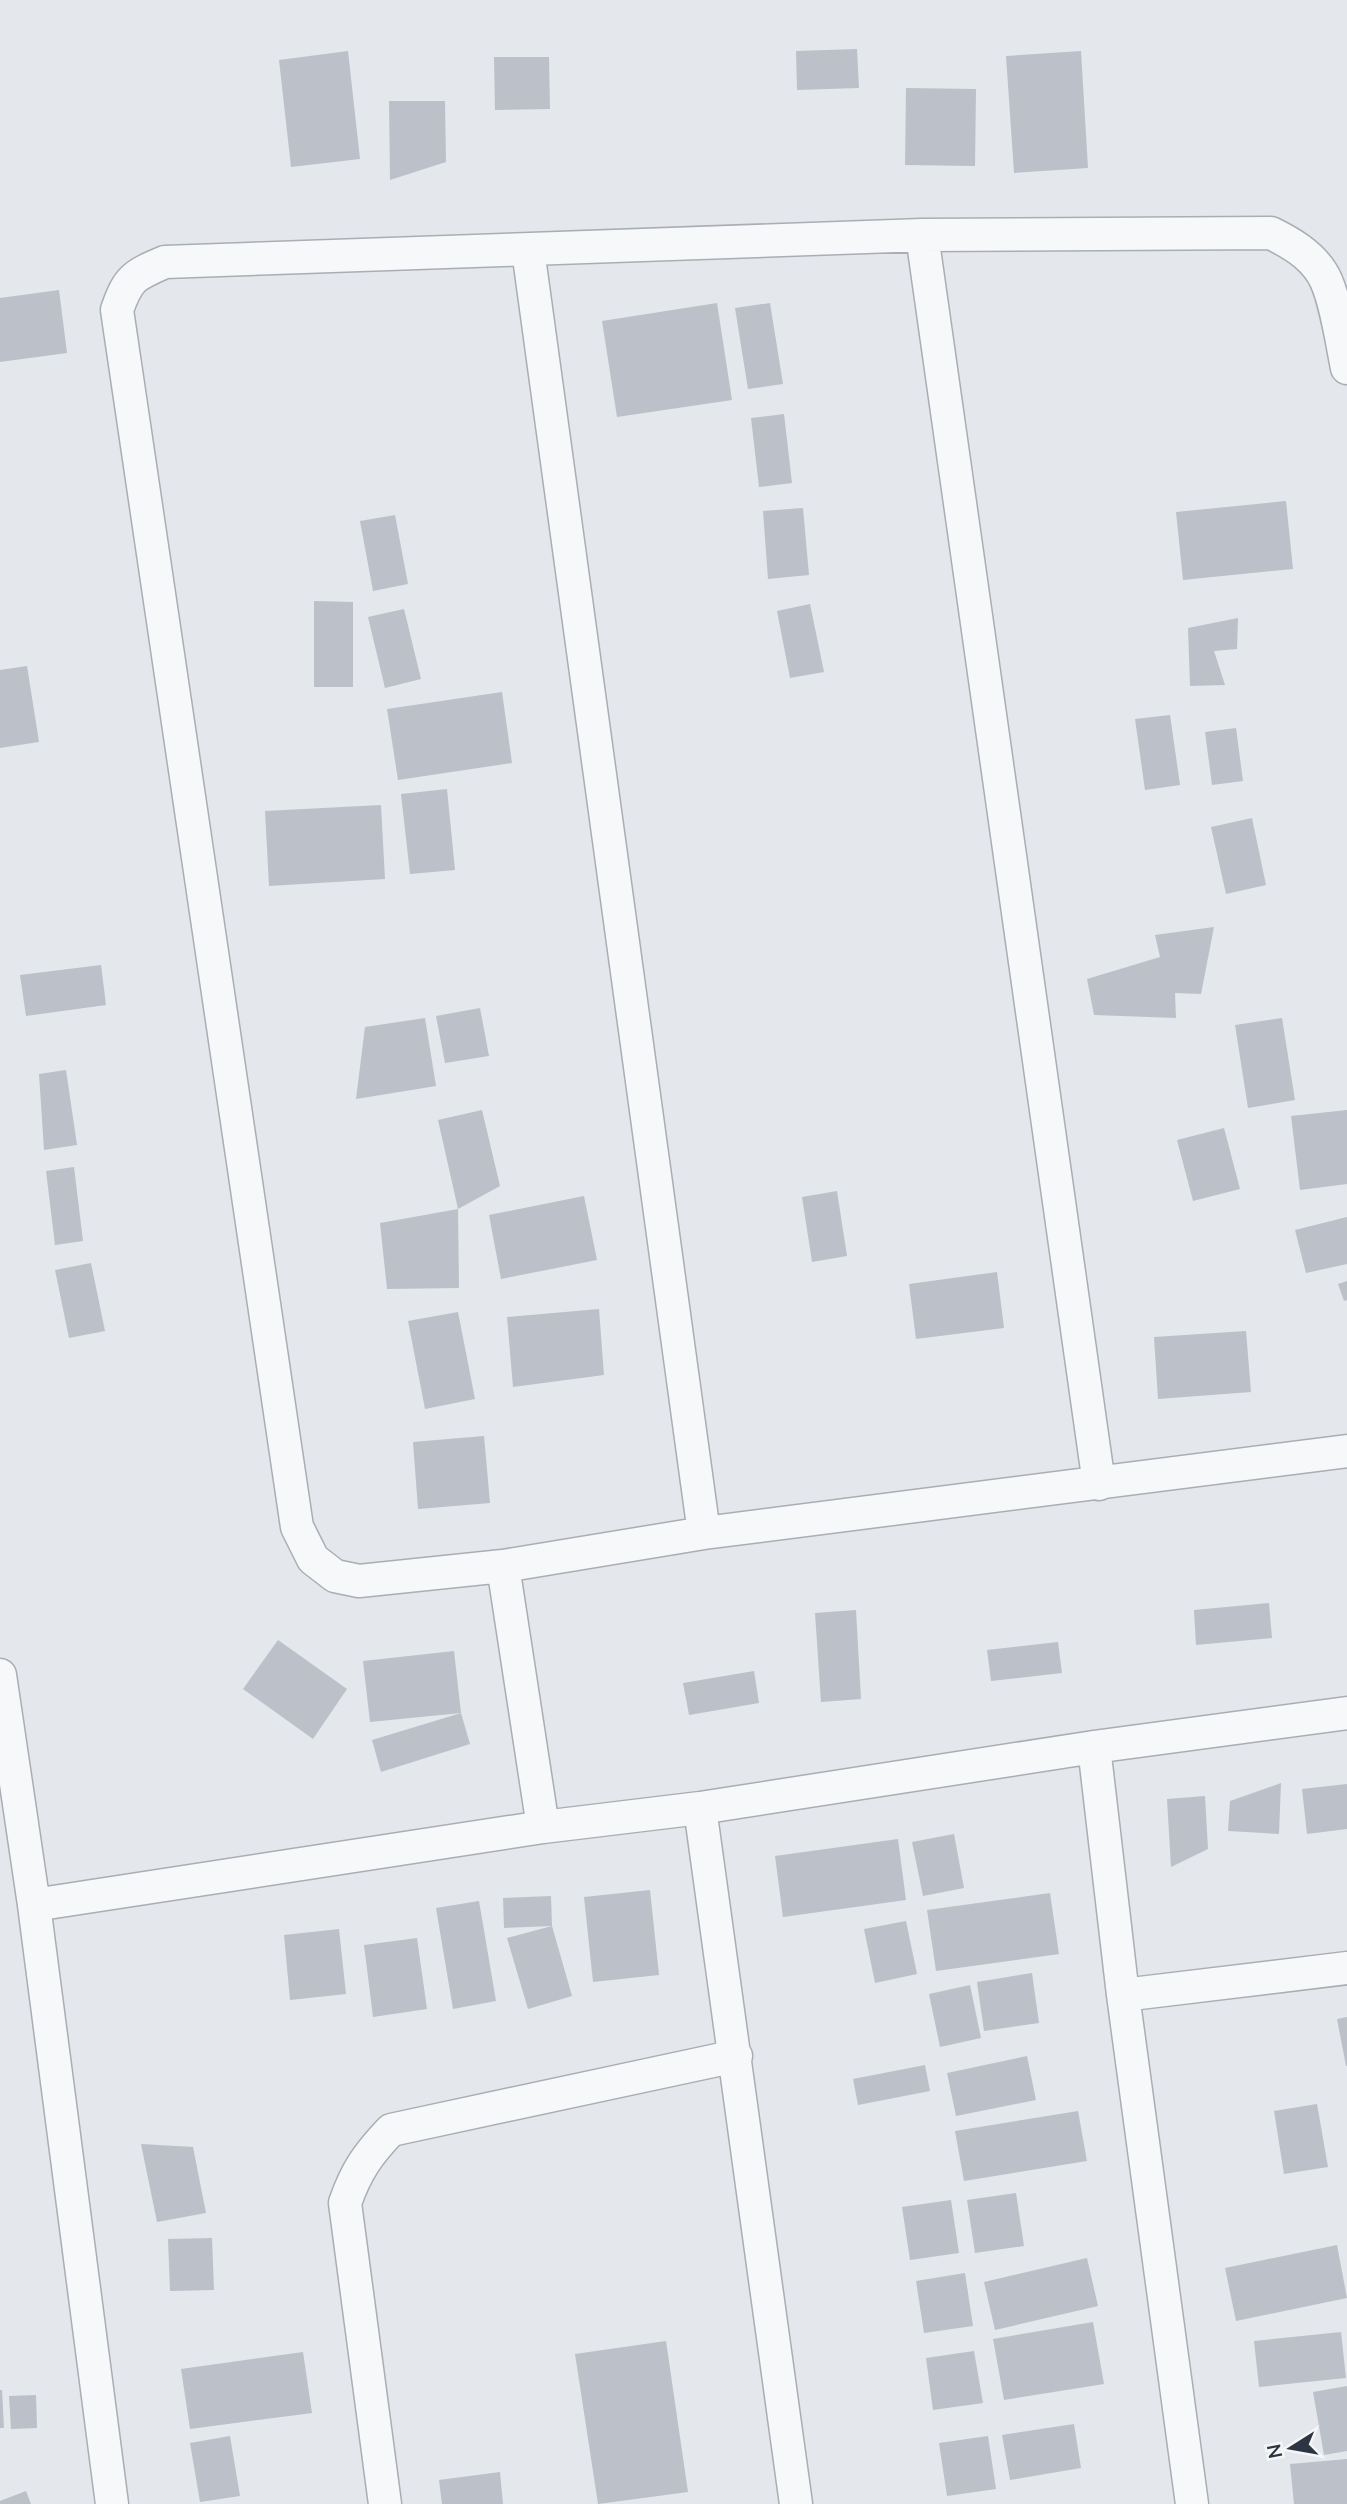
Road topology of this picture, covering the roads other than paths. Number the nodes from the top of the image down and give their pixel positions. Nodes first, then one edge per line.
1 (922, 234) junction
2 (528, 250) junction
3 (1347, 368) edge
4 (1347, 1451) edge
5 (1099, 1484) junction
6 (704, 1533) junction
7 (503, 1566) junction
8 (0, 1675) edge
9 (1347, 1713) edge
10 (1094, 1747) junction
11 (700, 1808) junction
12 (542, 1827) junction
13 (34, 1905) junction
14 (1347, 1968) edge
15 (1124, 1995) junction
16 (736, 2056) junction
17 (112, 2504) edge
18 (385, 2504) edge
19 (796, 2504) edge
20 (1192, 2504) edge

1 - 2 street
1 - 3 street
1 - 5 street
2 - 6 street
2 - 7 street
4 - 5 street
5 - 6 street
6 - 7 street
7 - 12 street
8 - 13 street
9 - 10 street
10 - 11 street
10 - 15 street
11 - 12 street
11 - 16 street
12 - 13 street
13 - 17 street
14 - 15 street
15 - 20 street
16 - 18 street
16 - 19 street

